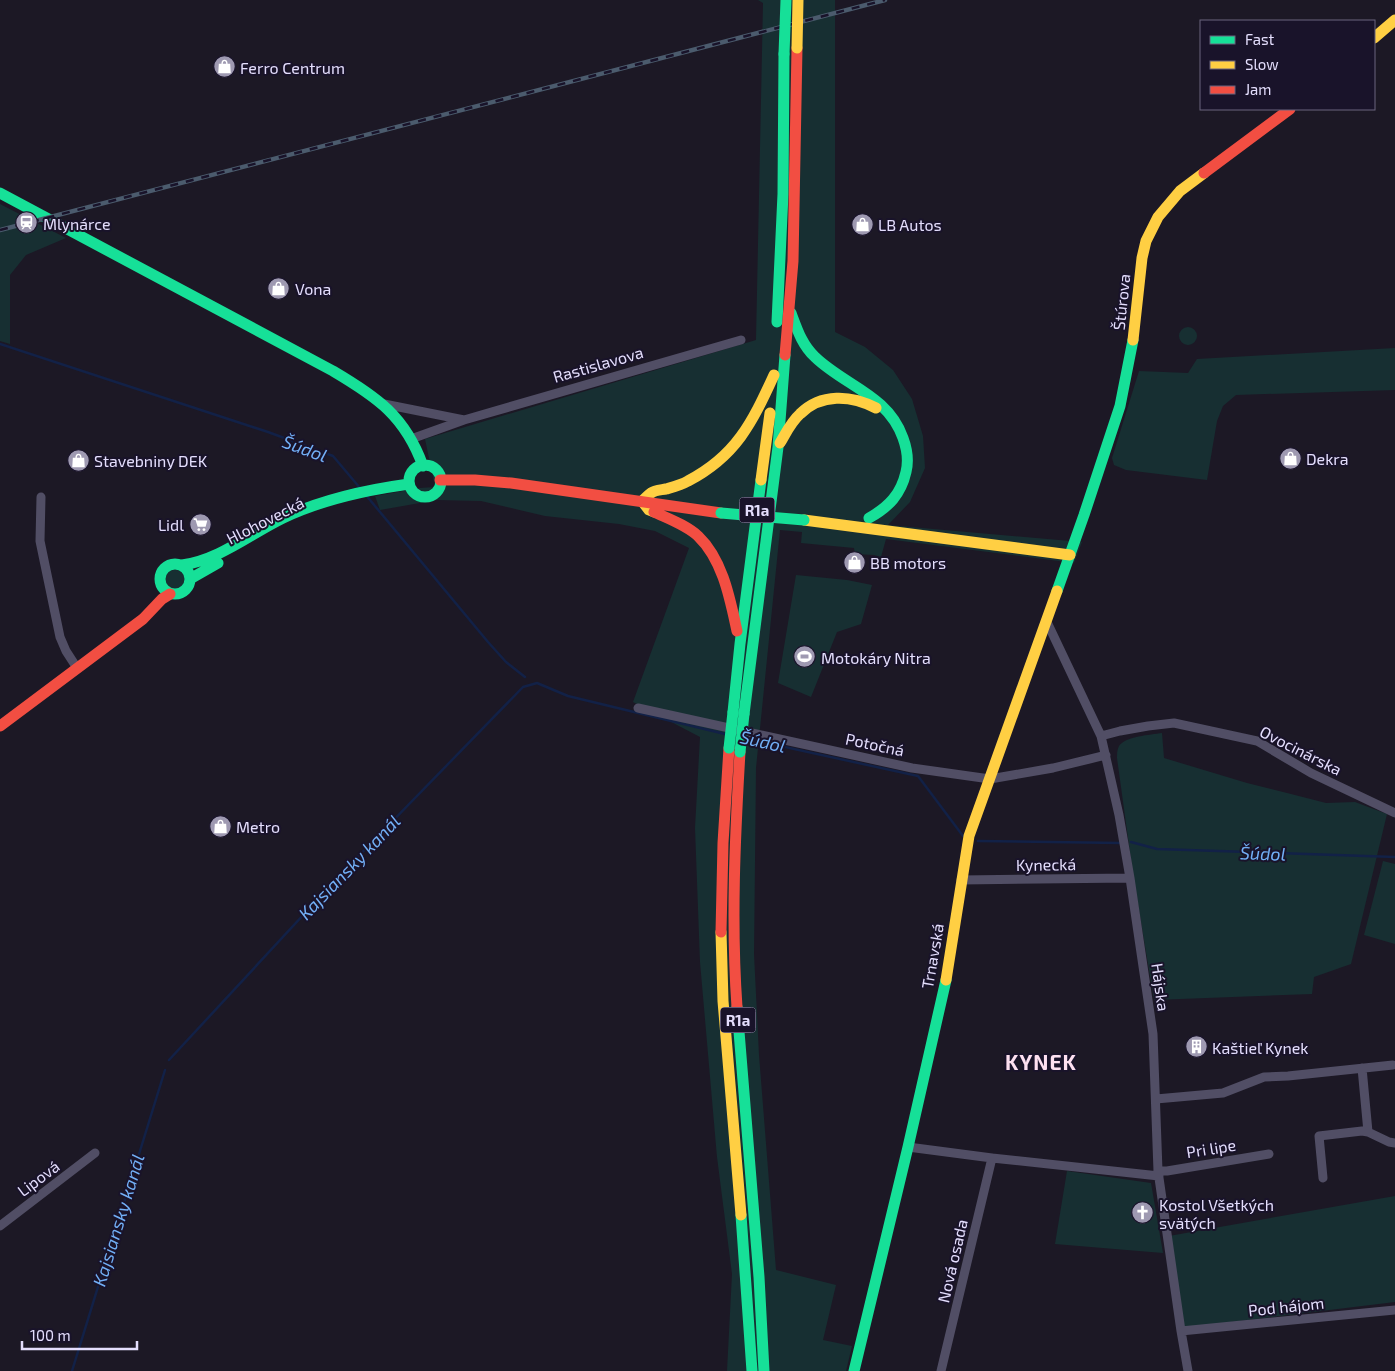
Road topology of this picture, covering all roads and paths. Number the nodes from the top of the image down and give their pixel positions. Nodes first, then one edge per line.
1 (786, 0) edge
2 (798, 0) edge
3 (1395, 20) edge
4 (1375, 37) edge
5 (1289, 110) edge
6 (0, 193) edge
7 (789, 309) junction
8 (741, 340) dead end
9 (774, 376) junction
10 (384, 404) junction
11 (464, 420) junction
12 (411, 439) junction
13 (778, 447) junction
14 (421, 460) junction
15 (440, 480) junction
16 (458, 480) junction
17 (409, 484) junction
18 (356, 494) junction
19 (41, 497) dead end
20 (642, 501) junction
21 (869, 518) junction
22 (823, 523) junction
23 (875, 530) junction
24 (1070, 555) junction
25 (182, 565) junction
26 (190, 579) junction
27 (165, 590) junction
28 (1046, 620) junction
29 (740, 644) junction
30 (77, 668) junction
31 (638, 708) dead end
32 (738, 713) junction
33 (0, 726) edge
34 (1101, 736) junction
35 (1106, 755) junction
36 (990, 779) junction
37 (1395, 813) edge
38 (1130, 878) junction
39 (961, 880) junction
40 (1393, 1065) dead end
41 (1362, 1068) junction
42 (1156, 1099) junction
43 (1368, 1132) junction
44 (1395, 1143) edge
45 (908, 1147) junction
46 (95, 1154) dead end
47 (1269, 1154) dead end
48 (992, 1158) junction
49 (1158, 1173) junction
50 (1323, 1178) dead end
51 (0, 1226) edge
52 (1395, 1310) edge
53 (1181, 1331) junction
54 (752, 1371) edge
55 (764, 1371) edge
56 (854, 1371) edge
57 (941, 1371) edge
58 (1188, 1371) edge

1 - 9 main road, R1a, bridge
2 - 7 main road, R1a, bridge
3 - 4 main road
5 - 24 main road, Štúrova
6 - 10 main road
7 - 13 main road, R1a
7 - 21 main road
8 - 11 street, Rastislavova
9 - 20 main road
9 - 29 main road, R1a
10 - 11 street, Rastislavova
10 - 12 main road
11 - 12 street, Rastislavova
12 - 14 main road
13 - 21 main road
13 - 32 main road, R1a
14 - 15 main road
14 - 16 main road
14 - 17 main road
15 - 16 main road
15 - 17 main road
16 - 20 main road
17 - 18 main road
18 - 25 main road, Hlohovecká
18 - 26 main road, Hlohovecká
19 - 30 street
20 - 22 main road, bridge
20 - 29 main road
21 - 22 main road
21 - 23 main road
22 - 23 main road
23 - 24 main road
24 - 28 main road, Trnavská
25 - 26 main road
25 - 27 main road
26 - 27 main road
27 - 30 main road
28 - 34 street, Hájska
28 - 36 main road, Trnavská
29 - 32 main road, R1a
30 - 33 main road
31 - 36 street, Potočná
32 - 54 main road, R1a, bridge
32 - 55 main road, R1a, bridge
34 - 35 street, Hájska
34 - 37 street, Ovocinárska
35 - 36 street, Potočná
35 - 38 street, Hájska
36 - 39 main road, Trnavská
38 - 39 street, Kynecká
38 - 42 street, Hájska
39 - 45 main road, Trnavská
40 - 41 street
41 - 42 street
41 - 43 street
42 - 49 street, Hájska
43 - 44 street
43 - 50 street
45 - 48 street
45 - 56 main road, Trnavská
46 - 51 street, Lipová
47 - 49 street, Pri lipe
48 - 49 street
48 - 57 street, Nová osada
49 - 53 street, Hájska
52 - 53 street, Pod hájom
53 - 58 street, Hájska

